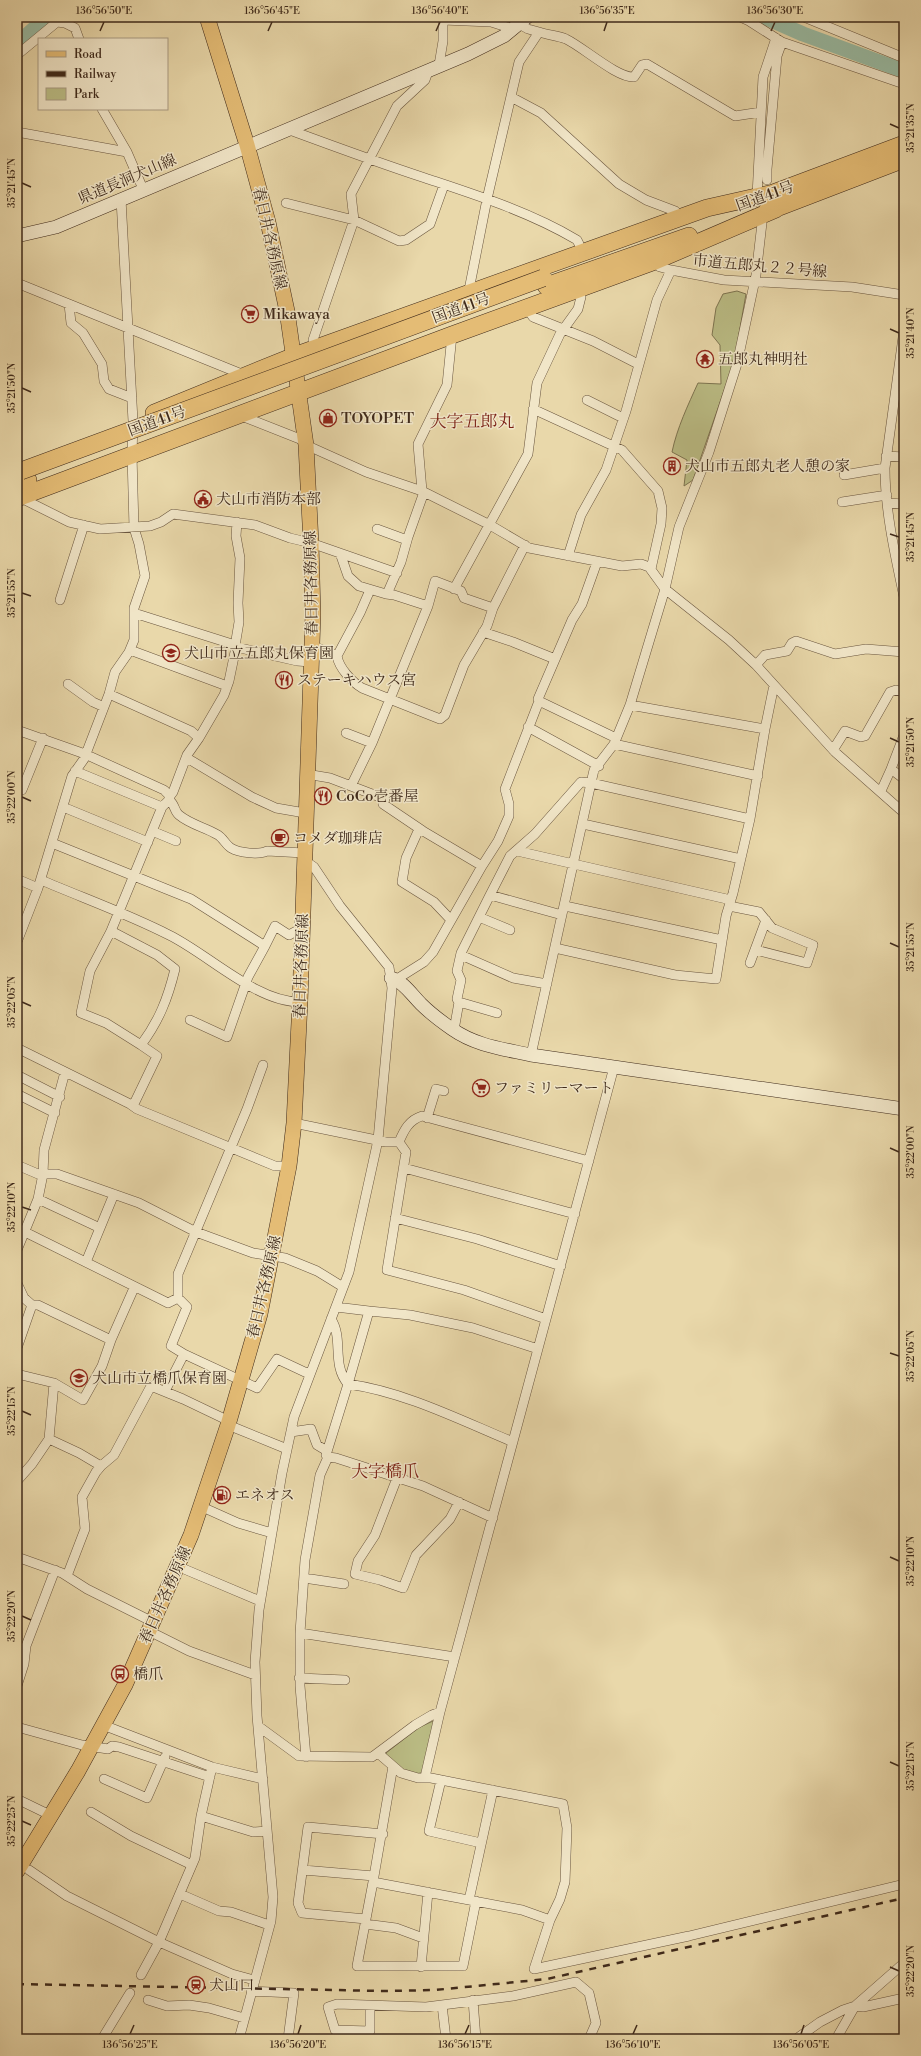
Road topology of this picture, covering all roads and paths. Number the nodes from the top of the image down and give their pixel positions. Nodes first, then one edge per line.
1 (207, 17) edge
2 (740, 17) edge
3 (804, 17) edge
4 (443, 19) edge
5 (67, 20) edge
6 (519, 23) edge
7 (539, 32) junction
8 (78, 38) edge
9 (779, 40) junction
10 (17, 55) edge
11 (904, 58) edge
12 (434, 67) junction
13 (904, 84) edge
14 (511, 97) junction
15 (103, 110) edge
16 (761, 112) junction
17 (287, 129) junction
18 (17, 132) edge
19 (904, 144) edge
20 (247, 145) junction
21 (127, 152) junction
22 (904, 159) edge
23 (369, 160) junction
24 (444, 185) junction
25 (773, 186) junction
26 (143, 189) junction
27 (757, 196) junction
28 (121, 199) junction
29 (487, 199) junction
30 (286, 203) dead end
31 (776, 209) junction
32 (682, 217) junction
33 (354, 220) junction
34 (762, 223) dead end
35 (17, 236) edge
36 (579, 244) dead end
37 (655, 261) junction
38 (671, 270) junction
39 (754, 281) junction
40 (545, 282) junction
41 (17, 283) edge
42 (904, 294) edge
43 (468, 295) junction
44 (581, 297) dead end
45 (69, 304) junction
46 (526, 308) junction
47 (128, 327) junction
48 (564, 329) junction
49 (904, 330) edge
50 (452, 335) junction
51 (313, 340) dead end
52 (294, 356) junction
53 (638, 364) junction
54 (242, 379) junction
55 (299, 393) junction
56 (132, 398) junction
57 (587, 400) dead end
58 (533, 409) junction
59 (238, 415) junction
60 (623, 418) junction
61 (133, 421) junction
62 (306, 443) junction
63 (614, 447) junction
64 (132, 455) junction
65 (886, 456) junction
66 (904, 457) edge
67 (885, 468) junction
68 (844, 475) dead end
69 (19, 481) edge
70 (423, 492) junction
71 (887, 499) junction
72 (842, 502) dead end
73 (904, 504) edge
74 (237, 522) junction
75 (84, 525) junction
76 (490, 525) junction
77 (134, 528) junction
78 (377, 530) dead end
79 (407, 540) junction
80 (311, 543) junction
81 (525, 545) junction
82 (340, 553) junction
83 (900, 554) edge
84 (568, 556) junction
85 (597, 562) junction
86 (651, 569) junction
87 (396, 573) junction
88 (454, 589) junction
89 (665, 589) junction
90 (370, 590) junction
91 (387, 594) junction
92 (904, 597) edge
93 (60, 600) dead end
94 (428, 606) junction
95 (493, 608) junction
96 (134, 613) junction
97 (483, 632) junction
98 (311, 645) junction
99 (235, 647) junction
100 (130, 650) junction
101 (904, 652) edge
102 (337, 656) junction
103 (555, 659) junction
104 (310, 662) junction
105 (756, 666) junction
106 (68, 684) dead end
107 (774, 685) junction
108 (227, 686) junction
109 (904, 692) edge
110 (109, 694) junction
111 (390, 700) junction
112 (540, 701) junction
113 (630, 706) junction
114 (104, 707) junction
115 (528, 727) junction
116 (765, 729) junction
117 (17, 730) edge
118 (346, 733) dead end
119 (904, 735) edge
120 (43, 738) junction
121 (198, 738) junction
122 (615, 741) junction
123 (372, 742) junction
124 (833, 750) junction
125 (85, 754) junction
126 (187, 758) junction
127 (599, 766) junction
128 (891, 769) junction
129 (75, 771) junction
130 (306, 774) junction
131 (758, 776) junction
132 (904, 779) edge
133 (591, 783) junction
134 (351, 786) junction
135 (17, 788) edge
136 (881, 791) junction
137 (167, 801) junction
138 (63, 807) junction
139 (305, 813) junction
140 (904, 813) edge
141 (750, 819) junction
142 (583, 824) junction
143 (420, 829) junction
144 (152, 832) junction
145 (176, 841) dead end
146 (148, 842) junction
147 (52, 843) junction
148 (517, 851) junction
149 (304, 857) junction
150 (741, 859) junction
151 (574, 865) junction
152 (482, 866) junction
153 (134, 875) junction
154 (17, 879) edge
155 (40, 884) junction
156 (490, 895) junction
157 (730, 903) junction
158 (564, 906) junction
159 (119, 913) junction
160 (562, 915) junction
161 (479, 917) junction
162 (451, 920) junction
163 (766, 920) junction
164 (302, 928) junction
165 (510, 930) dead end
166 (111, 931) junction
167 (18, 937) edge
168 (722, 940) junction
169 (265, 946) junction
170 (555, 948) junction
171 (756, 950) junction
172 (461, 955) junction
173 (750, 963) dead end
174 (394, 978) junction
175 (246, 983) junction
176 (547, 984) junction
177 (300, 1002) junction
178 (459, 1002) junction
179 (497, 1013) dead end
180 (190, 1020) dead end
181 (454, 1030) junction
182 (141, 1045) junction
183 (17, 1048) edge
184 (531, 1055) junction
185 (263, 1065) dead end
186 (614, 1067) junction
187 (65, 1072) junction
188 (17, 1075) edge
189 (444, 1091) dead end
190 (17, 1094) edge
191 (60, 1097) junction
192 (133, 1106) junction
193 (904, 1108) edge
194 (55, 1113) junction
195 (427, 1118) junction
196 (294, 1123) junction
197 (378, 1140) junction
198 (399, 1142) junction
199 (231, 1146) junction
200 (589, 1161) junction
201 (17, 1165) edge
202 (289, 1166) junction
203 (404, 1168) junction
204 (43, 1174) junction
205 (114, 1194) junction
206 (38, 1200) junction
207 (575, 1214) junction
208 (395, 1218) junction
209 (100, 1228) junction
210 (25, 1232) junction
211 (196, 1232) junction
212 (17, 1250) edge
213 (272, 1256) junction
214 (86, 1262) junction
215 (561, 1266) junction
216 (17, 1283) edge
217 (343, 1287) junction
218 (134, 1288) junction
219 (20, 1297) edge
220 (178, 1298) junction
221 (32, 1305) junction
222 (336, 1307) junction
223 (368, 1311) junction
224 (546, 1319) junction
225 (331, 1320) junction
226 (111, 1340) junction
227 (17, 1348) edge
228 (538, 1349) junction
229 (184, 1354) junction
230 (17, 1374) edge
231 (309, 1374) junction
232 (240, 1381) junction
233 (54, 1383) junction
234 (348, 1384) junction
235 (166, 1391) junction
236 (228, 1423) junction
237 (291, 1432) junction
238 (49, 1439) junction
239 (513, 1442) junction
240 (287, 1449) junction
241 (327, 1454) junction
242 (102, 1466) junction
243 (397, 1478) junction
244 (17, 1481) edge
245 (459, 1502) junction
246 (200, 1506) junction
247 (492, 1518) junction
248 (272, 1533) junction
249 (17, 1556) edge
250 (177, 1566) junction
251 (55, 1570) junction
252 (67, 1576) junction
253 (304, 1578) junction
254 (344, 1584) dead end
255 (260, 1601) junction
256 (151, 1627) junction
257 (300, 1633) junction
258 (455, 1657) junction
259 (255, 1675) junction
260 (300, 1678) junction
261 (345, 1680) dead end
262 (17, 1686) edge
263 (440, 1712) junction
264 (103, 1725) junction
265 (258, 1726) junction
266 (17, 1727) edge
267 (92, 1746) junction
268 (167, 1750) junction
269 (378, 1753) junction
270 (306, 1757) junction
271 (164, 1761) junction
272 (393, 1766) junction
273 (211, 1772) junction
274 (424, 1777) junction
275 (104, 1779) dead end
276 (263, 1779) junction
277 (441, 1780) junction
278 (492, 1790) junction
279 (17, 1799) edge
280 (91, 1812) dead end
281 (52, 1816) junction
282 (201, 1816) junction
283 (267, 1831) junction
284 (383, 1834) junction
285 (481, 1843) junction
286 (192, 1864) junction
287 (303, 1870) junction
288 (23, 1871) edge
289 (373, 1879) junction
290 (904, 1884) edge
291 (428, 1892) junction
292 (180, 1894) junction
293 (472, 1900) junction
294 (550, 1920) junction
295 (365, 1922) junction
296 (269, 1925) junction
297 (423, 1938) junction
298 (160, 1942) junction
299 (904, 1963) edge
300 (420, 1967) junction
301 (141, 1975) dead end
302 (254, 1980) junction
303 (251, 1991) junction
304 (130, 1993) dead end
305 (904, 1998) edge
306 (148, 2000) dead end
307 (473, 2000) junction
308 (370, 2006) junction
309 (442, 2006) junction
310 (855, 2006) junction
311 (244, 2018) junction
312 (102, 2039) edge
313 (239, 2039) edge
314 (288, 2039) edge
315 (446, 2039) edge
316 (476, 2039) edge
317 (589, 2039) edge
318 (796, 2039) edge
319 (836, 2039) edge

1 - 20 main road, 春日井各務原線
2 - 9 street
3 - 11 street
4 - 6 street
4 - 12 street
5 - 8 street
5 - 10 street
6 - 7 street
6 - 12 street, 県道長洞犬山線
7 - 14 street
7 - 16 street
9 - 13 street
9 - 16 street
9 - 25 street
12 - 17 street, 県道長洞犬山線
12 - 23 street
14 - 29 street
14 - 32 street
15 - 21 street
16 - 27 street
17 - 20 street, 県道長洞犬山線
17 - 23 street
18 - 21 street
19 - 25 highway, 国道41号
20 - 26 street, 県道長洞犬山線
20 - 52 main road, 春日井各務原線
21 - 26 street
22 - 31 highway, 国道41号
23 - 24 street
23 - 33 street
24 - 29 street
24 - 33 street
25 - 27 highway
25 - 40 highway, 国道41号
26 - 28 street, 県道長洞犬山線
27 - 32 highway
28 - 35 street, 県道長洞犬山線
28 - 47 street
29 - 36 street
29 - 43 street
30 - 33 street
31 - 37 highway
31 - 40 highway, 国道41号
32 - 43 highway
33 - 51 street
34 - 39 street
37 - 38 street, 市道五郎丸２２号線
37 - 46 highway
38 - 39 street, 市道五郎丸２２号線
38 - 53 street
39 - 42 street, 市道五郎丸２２号線
39 - 89 street
40 - 69 highway, 国道41号, bridge
41 - 45 street
43 - 52 highway
44 - 48 street
45 - 47 street
45 - 56 street
46 - 48 street
46 - 50 highway
47 - 54 street
47 - 56 street
48 - 53 street
48 - 58 street
49 - 65 street
50 - 55 highway
50 - 70 street
52 - 54 highway
52 - 55 main road, 春日井各務原線
53 - 60 street
54 - 61 highway
55 - 59 highway
55 - 62 main road, 春日井各務原線
56 - 61 street
57 - 60 street
58 - 63 street
58 - 76 street
59 - 62 street
59 - 64 highway
60 - 63 street
61 - 64 street
61 - 69 highway
62 - 70 street
62 - 80 main road, 春日井各務原線
63 - 84 street
63 - 86 street
64 - 69 highway
64 - 77 street
65 - 66 street
65 - 67 street
67 - 68 street
67 - 71 street
69 - 75 street
70 - 76 street
70 - 79 street
71 - 72 street
71 - 73 street
71 - 83 street
74 - 77 street
74 - 80 street
74 - 99 street
75 - 77 street
75 - 93 street
76 - 81 street
76 - 88 street
77 - 96 street
78 - 79 street
79 - 87 street
80 - 82 street
80 - 98 main road, 春日井各務原線
81 - 84 street
81 - 95 street
82 - 87 street
82 - 90 street
83 - 92 street
84 - 85 street
85 - 86 street
85 - 103 street
86 - 89 street
87 - 91 street
88 - 94 street
88 - 95 street
89 - 105 street
89 - 113 street
90 - 91 street
90 - 102 street
91 - 94 street
94 - 111 street
95 - 97 street
96 - 99 street
96 - 100 street
97 - 103 street
97 - 111 street
98 - 102 street
98 - 104 main road, 春日井各務原線
99 - 104 street
99 - 108 street
100 - 108 street
100 - 110 street
101 - 105 street
102 - 111 street
103 - 112 street
104 - 130 main road, 春日井各務原線
105 - 107 street
106 - 114 street
107 - 116 street
107 - 124 street
108 - 121 street
109 - 124 street
110 - 114 street
110 - 121 street
111 - 123 street
112 - 115 street
112 - 122 street
113 - 116 street
113 - 122 street
114 - 125 street
115 - 127 street
115 - 152 street
116 - 131 street
117 - 120 street
118 - 123 street
119 - 128 street
120 - 125 street
120 - 135 street
121 - 126 street
122 - 127 street
122 - 131 street
123 - 134 street
124 - 136 street
125 - 129 street
125 - 137 street
126 - 137 street
126 - 139 street
127 - 133 street
128 - 132 street
128 - 136 street
129 - 137 street
129 - 138 street
130 - 134 street
130 - 139 main road, 春日井各務原線
131 - 141 street
133 - 141 street
133 - 142 street
133 - 148 street
134 - 143 street
136 - 140 street
137 - 144 street
137 - 149 street
138 - 146 street
138 - 147 street
139 - 149 main road, 春日井各務原線
141 - 150 street
142 - 150 street
142 - 151 street
143 - 152 street
143 - 162 street
144 - 145 street
144 - 146 street
146 - 153 street
147 - 153 street
147 - 155 street
148 - 151 street
148 - 156 street
149 - 164 main road, 春日井各務原線
149 - 174 street
150 - 157 street
151 - 157 street
151 - 158 street
152 - 162 street
153 - 159 street
153 - 169 street
154 - 155 street
155 - 159 street
155 - 167 street
156 - 160 street
156 - 161 street
157 - 163 street
157 - 168 street
158 - 160 street
158 - 168 street
159 - 166 street
159 - 175 street
160 - 170 street
161 - 165 street
161 - 172 street
162 - 174 street
163 - 171 street
163 - 171 street
164 - 169 street
164 - 177 main road, 春日井各務原線
166 - 182 street
166 - 182 street
168 - 170 street
169 - 175 street
170 - 176 street
171 - 173 street
172 - 176 street
172 - 178 street
174 - 181 street
174 - 197 street
175 - 177 street
175 - 180 street
176 - 184 street
177 - 196 main road, 春日井各務原線
178 - 179 street
178 - 181 street
181 - 184 street
182 - 192 street
183 - 187 street
184 - 186 street
185 - 199 street
186 - 193 street
186 - 200 street
187 - 191 street
187 - 192 street
188 - 191 street
189 - 195 street
190 - 194 street
191 - 194 street
192 - 199 street
194 - 204 street
195 - 198 street
195 - 200 street
196 - 197 street
196 - 202 main road, 春日井各務原線
197 - 198 street
197 - 217 street
198 - 203 street
199 - 202 street
199 - 211 street
200 - 207 street
201 - 204 street
202 - 213 main road, 春日井各務原線
203 - 207 street
203 - 208 street
204 - 205 street
204 - 206 street
205 - 209 street
205 - 211 street
206 - 209 street
206 - 210 street
207 - 215 street
208 - 215 street
208 - 224 street
209 - 214 street
210 - 212 street
210 - 214 street
211 - 213 street
211 - 220 street
213 - 217 street
213 - 232 main road, 春日井各務原線
214 - 218 street
215 - 224 street
216 - 219 street
217 - 222 street
218 - 220 street
218 - 226 street
219 - 221 street
220 - 229 street
221 - 226 street
221 - 227 street
222 - 223 street
222 - 225 street
223 - 228 street
223 - 234 street
224 - 228 street
225 - 231 street
225 - 234 street
226 - 233 street
228 - 239 street
229 - 232 street
229 - 235 street
230 - 233 street
231 - 232 street
231 - 237 street
232 - 236 main road, 春日井各務原線
233 - 238 street
234 - 239 street
234 - 241 street
235 - 236 street
235 - 242 street
236 - 240 street
236 - 246 main road, 春日井各務原線
237 - 240 street
237 - 241 street
238 - 242 street
238 - 244 street
239 - 247 street
240 - 248 street
241 - 243 street
241 - 253 street
242 - 252 street
243 - 245 street
243 - 245 street
245 - 247 street
246 - 248 street
246 - 250 main road, 春日井各務原線
247 - 258 street
248 - 255 street
249 - 251 street
250 - 255 street
250 - 256 main road, 春日井各務原線
251 - 252 street
251 - 262 street
252 - 256 street
253 - 254 street
253 - 257 street
255 - 259 street
256 - 259 street
256 - 264 main road, 春日井各務原線
257 - 258 street
257 - 260 street
258 - 263 street
259 - 265 street
260 - 261 street
260 - 270 street
263 - 269 street
263 - 274 street
264 - 267 main road, 春日井各務原線
264 - 268 street
265 - 270 street
265 - 276 street
266 - 267 street
267 - 271 street
267 - 281 main road, 春日井各務原線
268 - 271 street
268 - 273 street
269 - 270 street
269 - 272 street
271 - 273 street
271 - 275 street
272 - 274 street
272 - 284 street
273 - 276 street
273 - 282 street
274 - 277 street
276 - 283 street
277 - 278 street
277 - 285 street
278 - 285 street
278 - 294 street
279 - 281 street
280 - 286 street
281 - 288 main road, 春日井各務原線
282 - 283 street
282 - 286 street
283 - 296 street
284 - 287 street
284 - 289 street
285 - 293 street
286 - 292 street
287 - 289 street
287 - 295 street
288 - 298 street
289 - 291 street
289 - 295 street
290 - 294 street
291 - 293 street
291 - 297 street
292 - 296 street
292 - 298 street
293 - 294 street
293 - 300 street
295 - 297 street
295 - 300 street
296 - 302 street
297 - 300 street
298 - 301 street
298 - 302 street
299 - 310 street
302 - 303 street
303 - 311 street
303 - 314 street
304 - 312 street
305 - 310 street
306 - 311 street
307 - 309 street
307 - 316 street
307 - 317 street
308 - 308 street
308 - 309 street
309 - 315 street
310 - 318 street
310 - 319 street
311 - 313 street

